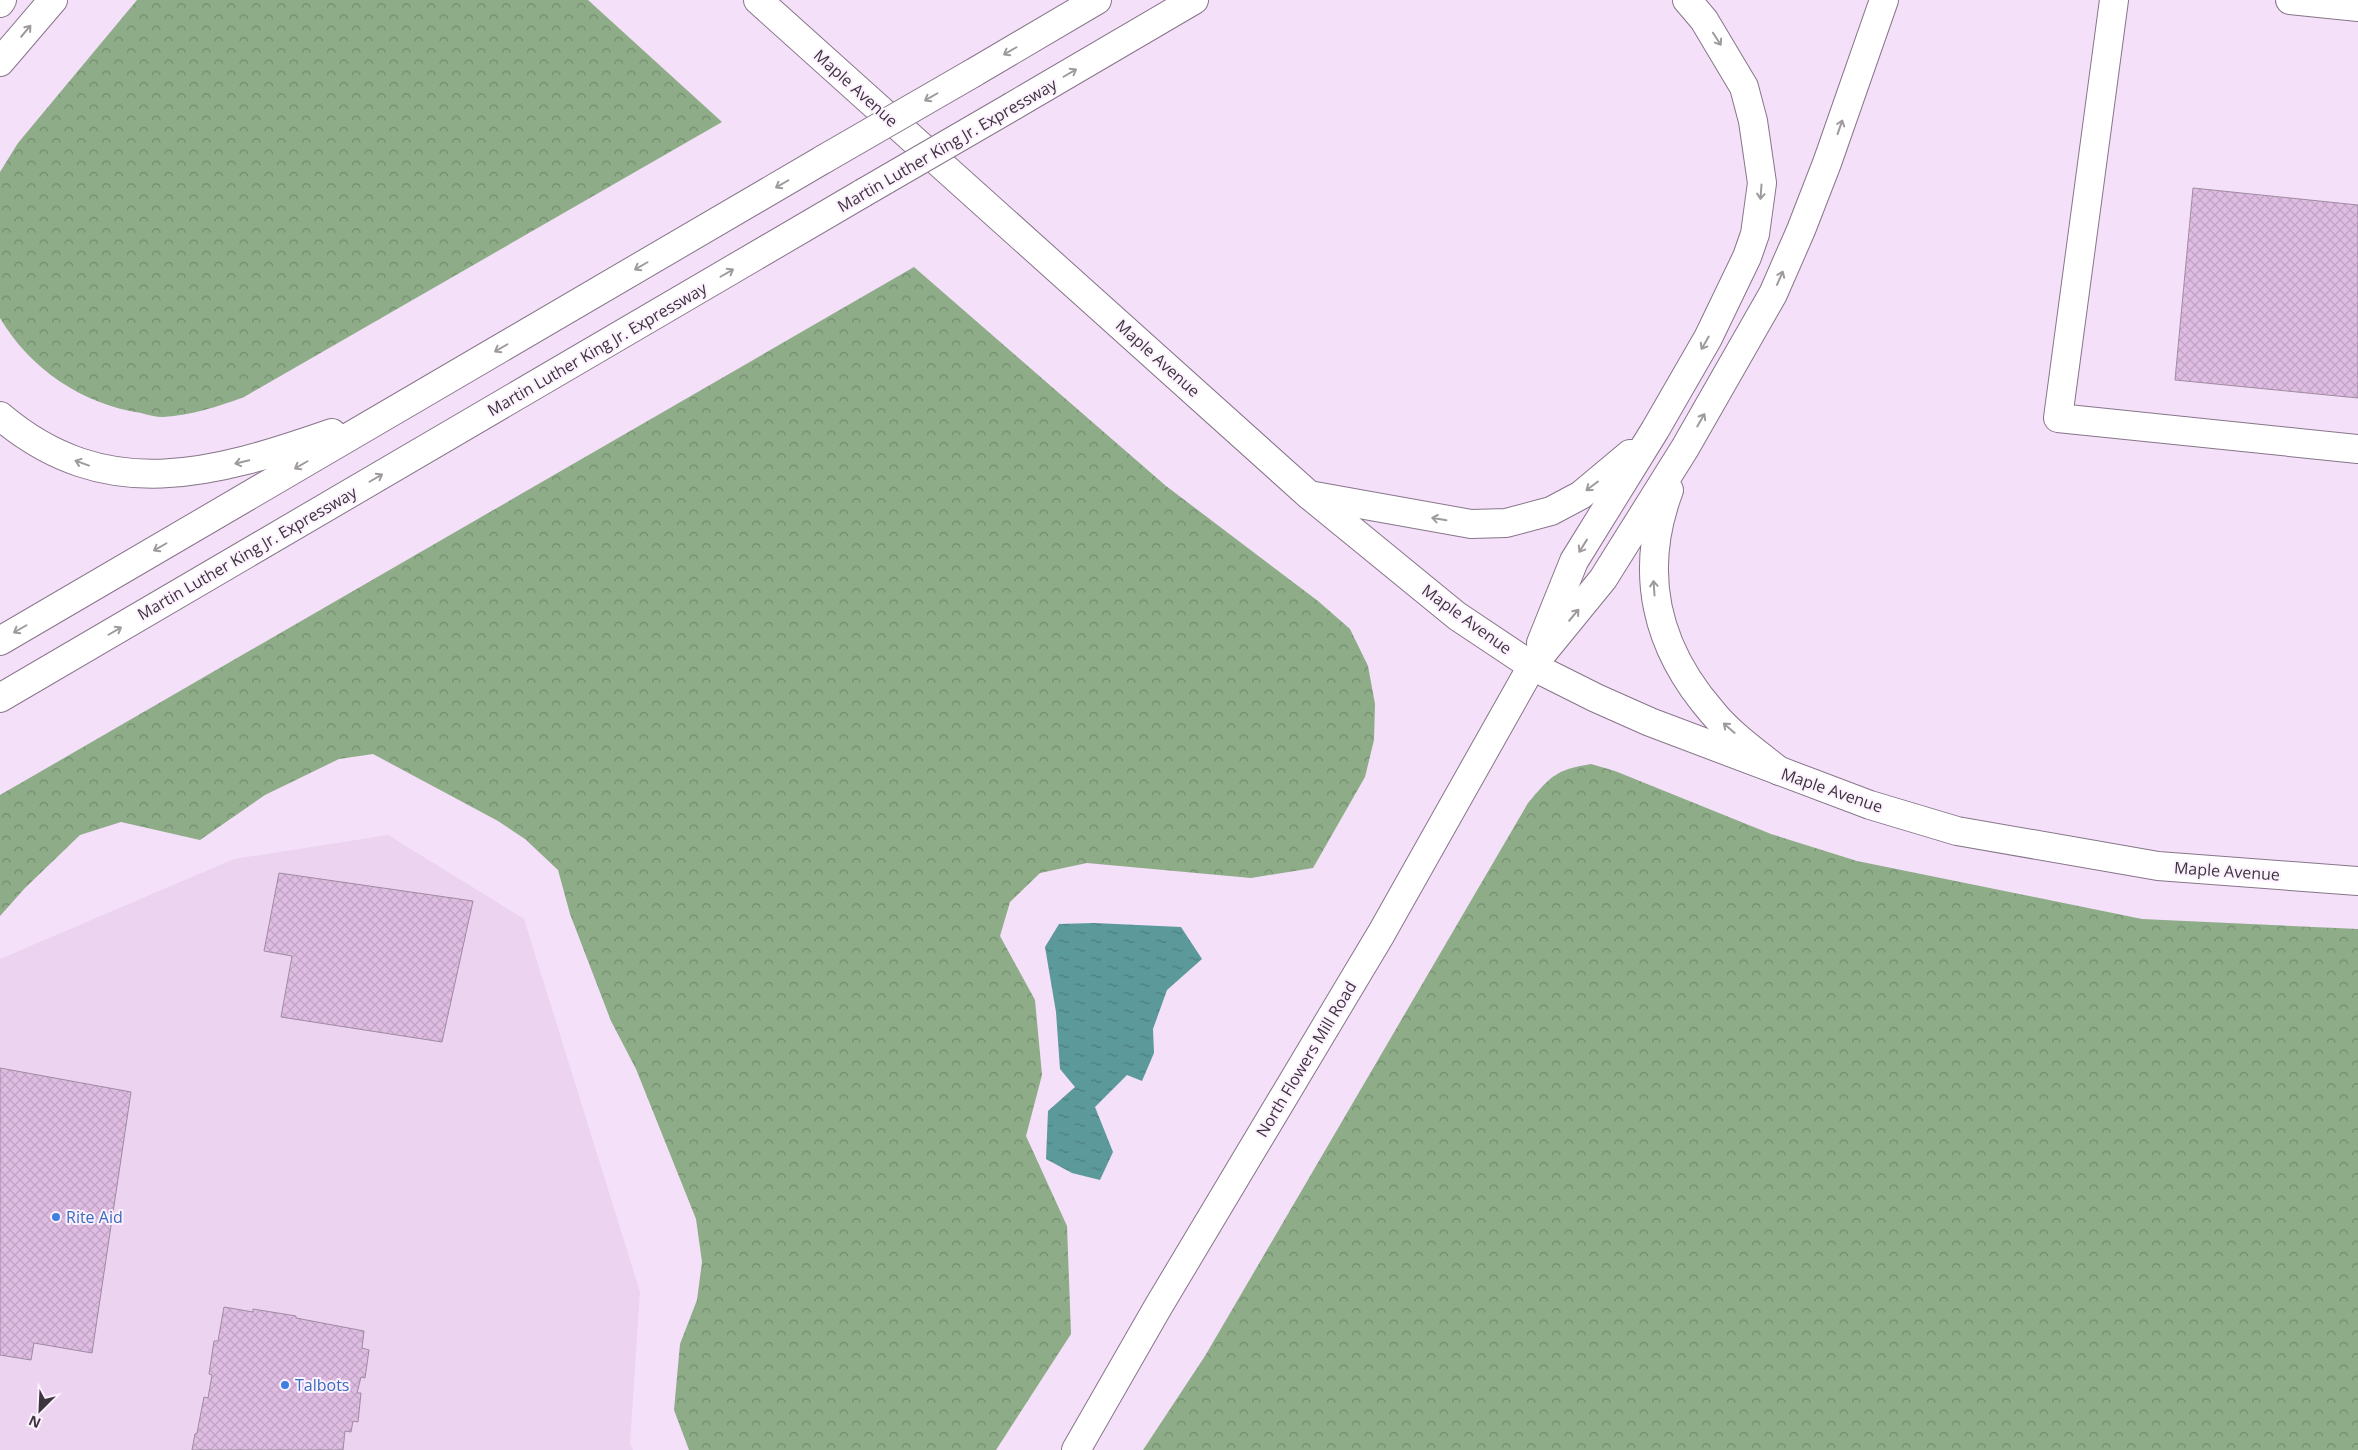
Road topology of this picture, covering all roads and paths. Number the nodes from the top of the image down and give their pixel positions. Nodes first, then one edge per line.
1 (53, 0) edge
2 (758, 0) edge
3 (1097, 0) edge
4 (1194, 0) edge
5 (1214, 0) edge
6 (1687, 0) edge
7 (1884, 0) edge
8 (2114, 0) edge
9 (2290, 0) edge
10 (2358, 7) edge
11 (1163, 18) junction
12 (0, 62) edge
13 (388, 414) junction
14 (0, 416) edge
15 (1655, 430) junction
16 (1685, 448) junction
17 (2358, 449) edge
18 (1309, 495) junction
19 (0, 641) edge
20 (1532, 666) junction
21 (0, 698) edge
22 (1779, 772) junction
23 (2358, 881) edge
24 (1076, 1450) edge

12 -> 1 main road
2 - 18 main road, Maple Avenue
3 -> 13 main road, bridge
4 - 11 main road, Martin Luther King Jr. Expressway
5 - 11 main road
6 -> 15 main road
16 -> 7 main road
8 - 17 main road
9 - 10 main road
21 -> 11 main road, Martin Luther King Jr. Expressway, bridge
13 -> 14 main road
13 -> 19 main road
15 -> 18 main road
15 -> 20 main road
20 -> 16 main road
22 -> 16 main road
18 - 20 main road, Maple Avenue
20 - 22 main road, Maple Avenue
20 - 24 main road, North Flowers Mill Road
22 - 23 main road, Maple Avenue

